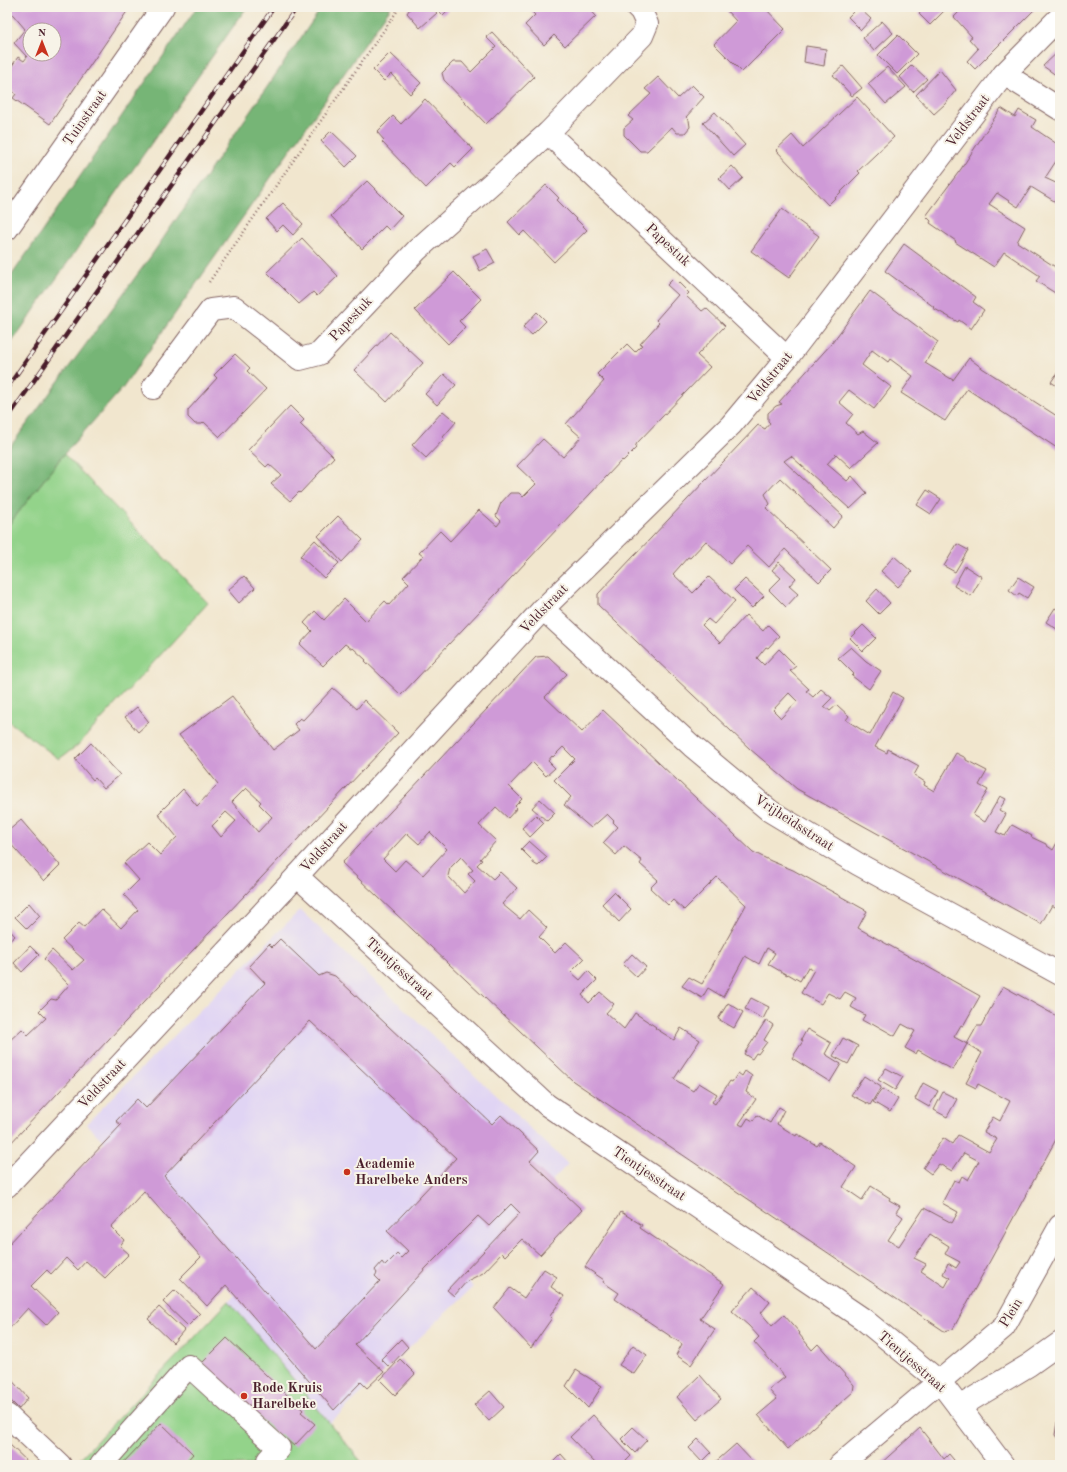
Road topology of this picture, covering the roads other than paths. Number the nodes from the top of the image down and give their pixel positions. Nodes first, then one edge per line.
1 (163, 7) edge
2 (637, 7) edge
3 (1060, 17) edge
4 (1004, 74) junction
5 (1060, 109) edge
6 (548, 133) junction
7 (7, 229) edge
8 (787, 358) junction
9 (152, 388) dead end
10 (543, 609) junction
11 (297, 876) junction
12 (1060, 974) edge
13 (7, 1186) edge
14 (1060, 1226) edge
15 (1060, 1343) edge
16 (940, 1382) junction
17 (959, 1407) junction
18 (7, 1415) edge
19 (60, 1465) edge
20 (101, 1465) edge
21 (273, 1465) edge
22 (840, 1465) edge
23 (1003, 1465) edge

1 - 7 street, Tuinstraat
2 - 6 street, Papestuk
3 - 4 street, Veldstraat
4 - 5 street
4 - 8 street, Veldstraat
6 - 8 street, Papestuk
6 - 9 street, Papestuk
8 - 10 street, Veldstraat
10 - 11 street, Veldstraat
10 - 12 street, Vrijheidsstraat
11 - 13 street, Veldstraat
11 - 16 street, Tientjesstraat
14 - 16 street, Plein
15 - 17 street
16 - 17 street, Tientjesstraat
16 - 22 street, Plein
17 - 23 street, Tientjesstraat
18 - 19 street
20 - 21 street

